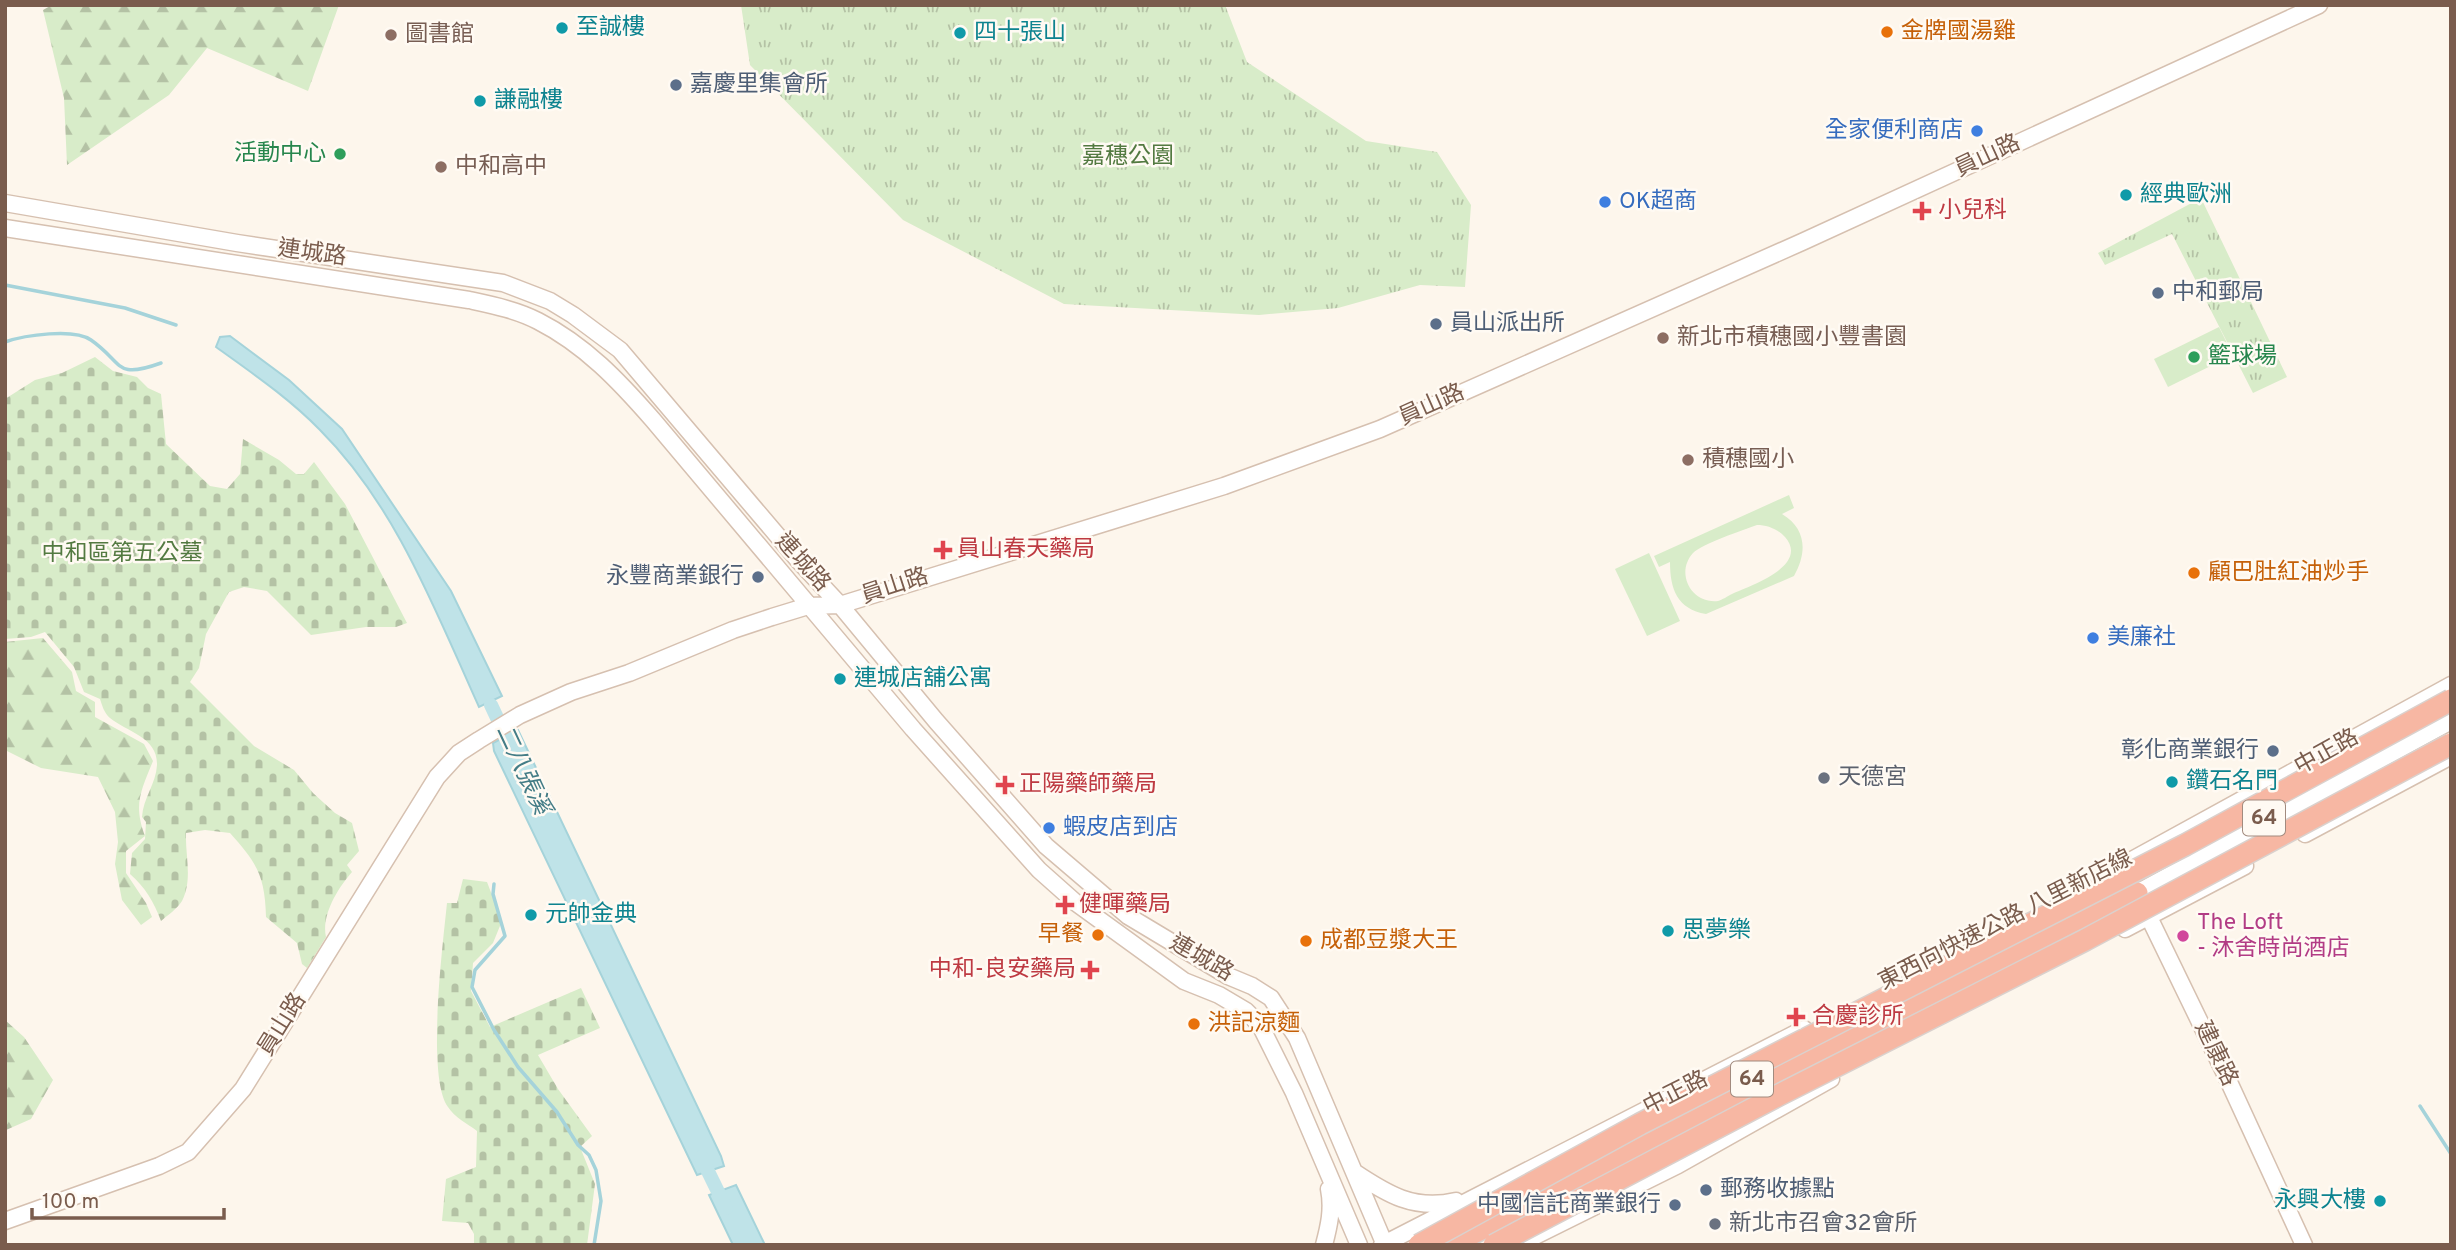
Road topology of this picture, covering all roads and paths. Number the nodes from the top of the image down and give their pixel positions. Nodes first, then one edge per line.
1 (2319, 5) edge
2 (5, 203) edge
3 (5, 228) edge
4 (840, 605) junction
5 (808, 606) junction
6 (2451, 685) edge
7 (2451, 700) edge
8 (2451, 713) edge
9 (2451, 721) edge
10 (2451, 729) edge
11 (2451, 744) edge
12 (2451, 756) edge
13 (2124, 865) junction
14 (2137, 893) junction
15 (2149, 918) junction
16 (1325, 1166) junction
17 (1353, 1171) junction
18 (1478, 1196) junction
19 (1430, 1220) junction
20 (5, 1221) edge
21 (1384, 1244) edge
22 (1324, 1245) edge
23 (1359, 1245) edge
24 (1418, 1245) edge
25 (1431, 1245) edge
26 (1450, 1245) edge
27 (1465, 1245) edge
28 (1494, 1245) edge
29 (1517, 1245) edge
30 (2304, 1245) edge

1 - 4 main road, 員山路
2 - 4 main road, 連城路
3 - 5 main road, 連城路
4 - 5 main road, 員山路
4 - 17 main road, 連城路
5 - 16 main road, 連城路
5 - 20 main road, 員山路
6 - 13 main road, 中正路
7 - 24 highway, bridge
8 - 25 highway, 東西向快速公路 八里新店線 / 64
9 - 14 main road
10 - 27 highway, 東西向快速公路 八里新店線 / 64
11 - 28 highway, bridge
12 - 15 main road
13 - 14 main road, 建康路
13 - 18 main road, 中正路
14 - 15 main road, 建康路
14 - 26 highway
15 - 29 main road
15 - 30 main road, 建康路
16 - 22 main road
16 - 23 main road, 連城路
17 - 18 main road
17 - 21 main road, 連城路
18 - 19 main road, 中正路
19 - 21 main road, 中正路
19 - 24 main road

